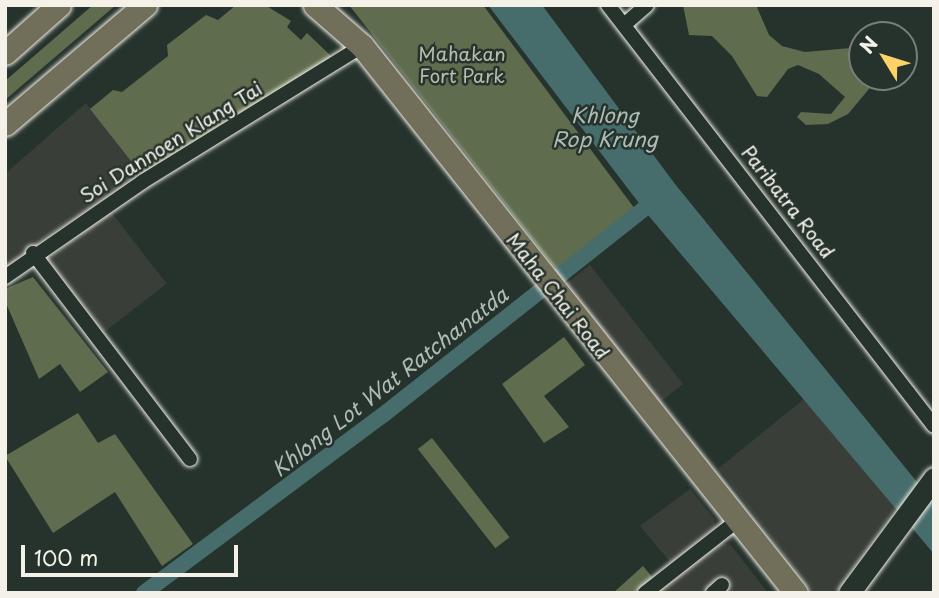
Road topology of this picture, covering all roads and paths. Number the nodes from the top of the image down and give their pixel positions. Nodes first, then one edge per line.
1 (59, 5) edge
2 (145, 5) edge
3 (315, 5) edge
4 (608, 5) edge
5 (647, 5) edge
6 (624, 25) junction
7 (362, 46) junction
8 (5, 53) edge
9 (5, 124) edge
10 (33, 253) junction
11 (5, 277) edge
12 (934, 426) edge
13 (190, 459) dead end
14 (932, 479) edge
15 (738, 520) junction
16 (645, 593) edge
17 (796, 593) edge
18 (849, 593) edge

1 - 8 main road
2 - 9 main road
3 - 7 main road, Maha Chai Road
4 - 6 street, Paribatra Road
5 - 6 street
6 - 12 street, Paribatra Road
7 - 10 street, Soi Dannoen Klang Tai
7 - 15 main road, Maha Chai Road
10 - 11 street, Soi Dannoen Klang Tai
10 - 13 street
14 - 18 main road
15 - 16 street
15 - 17 main road, Maha Chai Road

